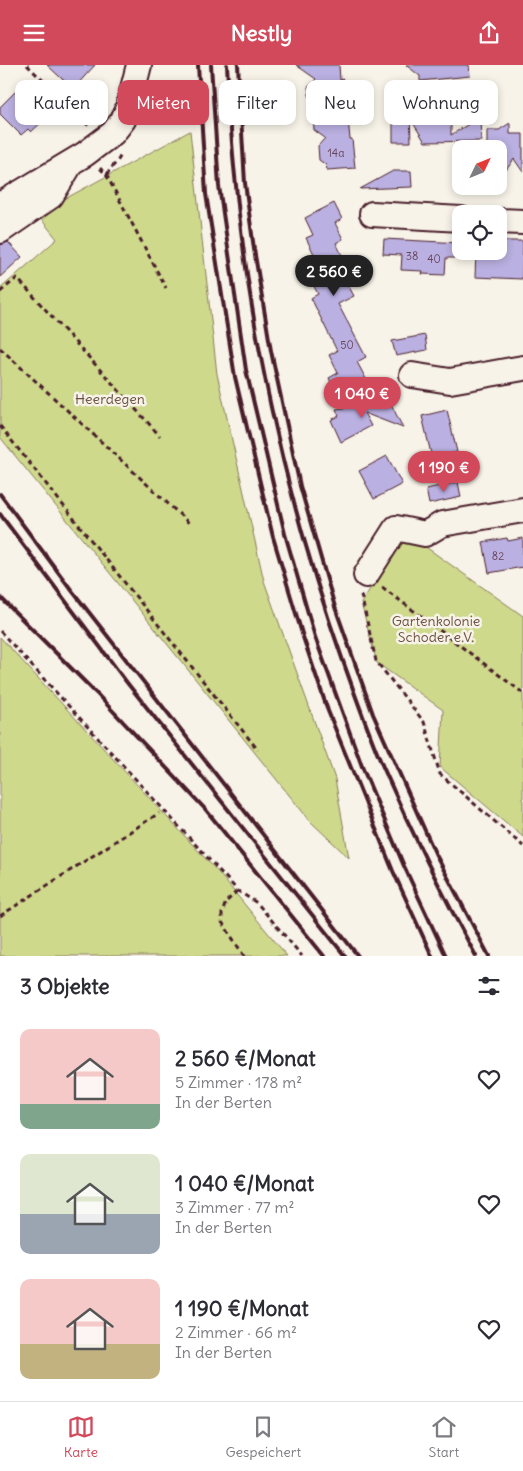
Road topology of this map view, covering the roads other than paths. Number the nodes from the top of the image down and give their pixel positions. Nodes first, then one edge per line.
1 (139, 65) edge
2 (79, 158) junction
3 (0, 205) edge
4 (372, 215) dead end
5 (452, 219) edge
6 (507, 221) edge
7 (523, 222) edge
8 (0, 231) edge
9 (523, 368) edge
10 (412, 375) dead end
11 (523, 510) edge
12 (366, 575) road end

1 - 2 street
2 - 3 street
2 - 8 street
4 - 5 street
6 - 7 street
9 - 10 street
11 - 12 street

